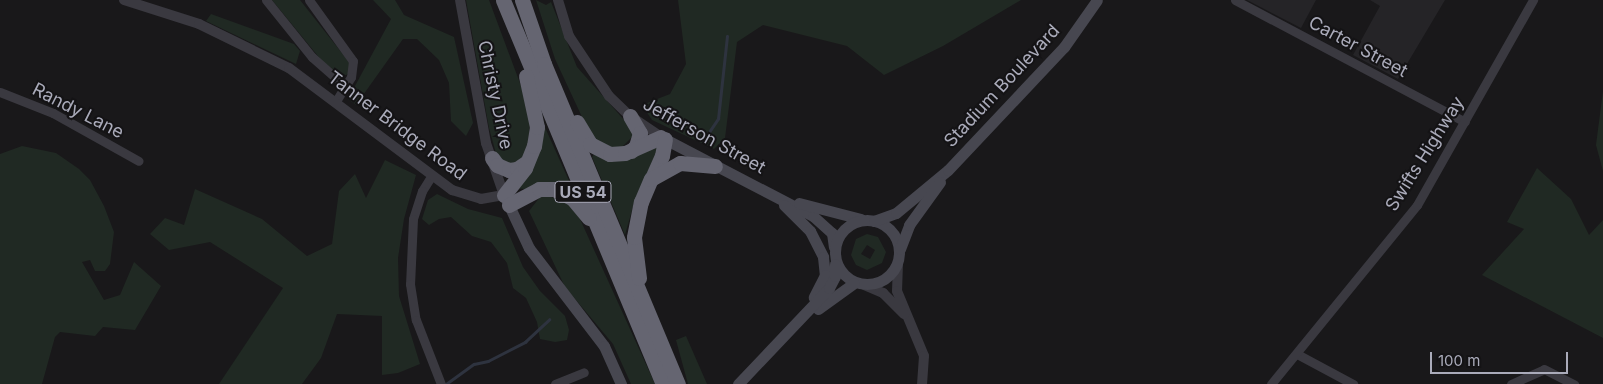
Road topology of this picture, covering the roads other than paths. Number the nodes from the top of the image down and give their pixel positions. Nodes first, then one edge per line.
1 (124, 0) edge
2 (266, 0) edge
3 (310, 0) edge
4 (460, 0) edge
5 (503, 0) edge
6 (522, 0) edge
7 (558, 0) edge
8 (1097, 0) edge
9 (1235, 0) edge
10 (1533, 0) edge
11 (512, 22) junction
12 (544, 64) junction
13 (345, 86) junction
14 (0, 92) edge
15 (336, 101) junction
16 (630, 116) junction
17 (1466, 122) junction
18 (663, 138) junction
19 (631, 151) junction
20 (492, 158) junction
21 (530, 159) junction
22 (139, 161) dead end
23 (715, 166) junction
24 (948, 170) junction
25 (432, 175) junction
26 (651, 179) junction
27 (776, 196) junction
28 (506, 200) junction
29 (869, 220) junction
30 (600, 233) junction
31 (834, 253) junction
32 (898, 257) junction
33 (859, 284) junction
34 (648, 316) junction
35 (803, 316) junction
36 (910, 320) junction
37 (791, 330) junction
38 (1297, 354) junction
39 (584, 372) dead end
40 (441, 384) edge
41 (555, 384) edge
42 (621, 384) edge
43 (663, 384) edge
44 (678, 384) edge
45 (738, 384) edge
46 (922, 384) edge
47 (1271, 384) edge
48 (1353, 384) edge
49 (1511, 384) edge
50 (1574, 384) edge

1 - 15 street, Tanner Bridge Road
2 - 13 street
3 - 13 street
4 - 20 street, Christy Drive
5 - 11 highway, US 54
6 - 12 highway, US 54
7 - 16 street, Jefferson Street
8 - 24 main road, Stadium Boulevard
9 - 17 street, Carter Street
10 - 17 street, Swifts Highway
11 - 21 highway
11 - 30 highway, US 54
12 - 19 highway
12 - 34 highway, US 54
13 - 15 street
14 - 22 street, Randy Lane
15 - 25 street, Tanner Bridge Road
16 - 18 street, Jefferson Street
16 - 19 highway
17 - 38 street, Swifts Highway
18 - 19 highway
18 - 23 main road, Jefferson Street
18 - 26 highway
20 - 21 highway
20 - 28 street, Christy Drive
21 - 28 highway
23 - 26 highway
23 - 27 main road, Jefferson Street
24 - 29 main road
24 - 32 main road
25 - 28 street, Tanner Bridge Road
25 - 40 street
26 - 34 highway
27 - 29 main road
27 - 31 main road
27 - 35 main road
28 - 30 highway
28 - 42 main road
29 - 31 main road
29 - 32 main road
30 - 43 highway, US 54
31 - 33 main road
31 - 35 main road
32 - 33 main road
32 - 36 street
33 - 36 street
33 - 37 main road
34 - 44 highway, US 54
35 - 37 main road
36 - 46 street
37 - 45 main road
38 - 47 street, Swifts Highway
38 - 48 street
39 - 41 street
49 - 50 street

